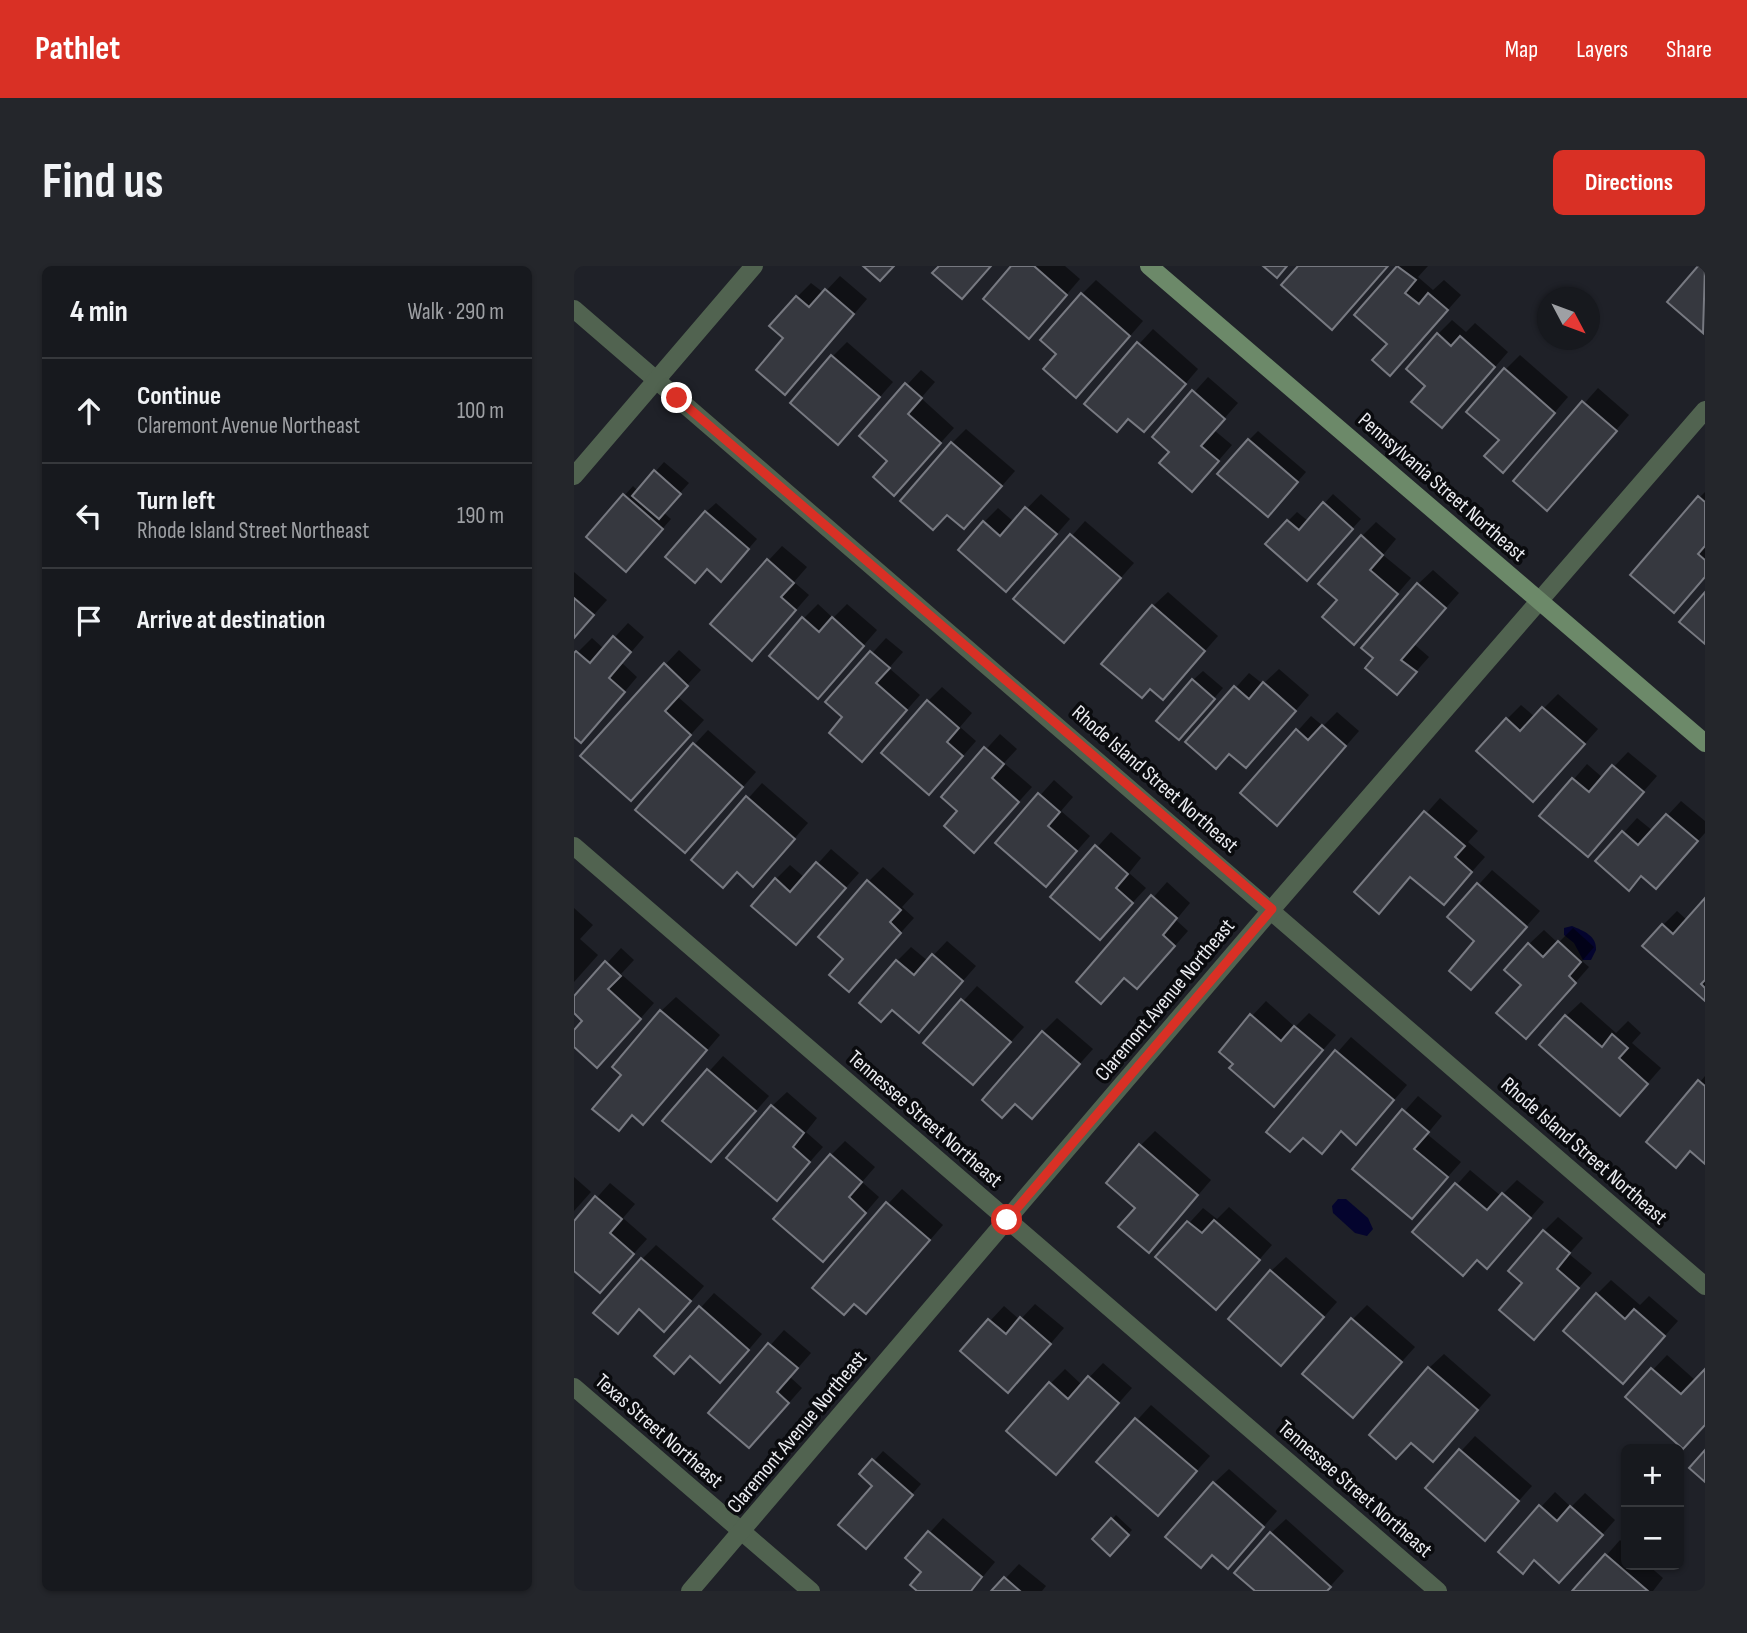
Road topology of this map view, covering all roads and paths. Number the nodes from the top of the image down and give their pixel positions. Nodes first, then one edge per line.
1 (754, 266) edge
2 (1149, 266) edge
3 (574, 309) edge
4 (657, 380) junction
5 (1705, 410) edge
6 (574, 476) edge
7 (1539, 600) junction
8 (1705, 743) edge
9 (574, 846) edge
10 (1272, 909) junction
11 (1007, 1220) junction
12 (1705, 1286) edge
13 (574, 1388) edge
14 (742, 1532) junction
15 (690, 1591) edge
16 (811, 1591) edge
17 (1438, 1591) edge

1 - 4 street
2 - 7 street, Pennsylvania Street Northeast
3 - 4 street, Rhode Island Street Northeast
4 - 6 street
4 - 10 street, Rhode Island Street Northeast
5 - 7 street, Claremont Avenue Northeast
7 - 8 street, Pennsylvania Street Northeast
7 - 10 street, Claremont Avenue Northeast
9 - 11 street, Tennessee Street Northeast
10 - 11 street, Claremont Avenue Northeast
10 - 12 street, Rhode Island Street Northeast
11 - 14 street, Claremont Avenue Northeast
11 - 17 street, Tennessee Street Northeast
13 - 14 street, Texas Street Northeast
14 - 15 street, Claremont Avenue Northeast
14 - 16 street, Texas Street Northeast

